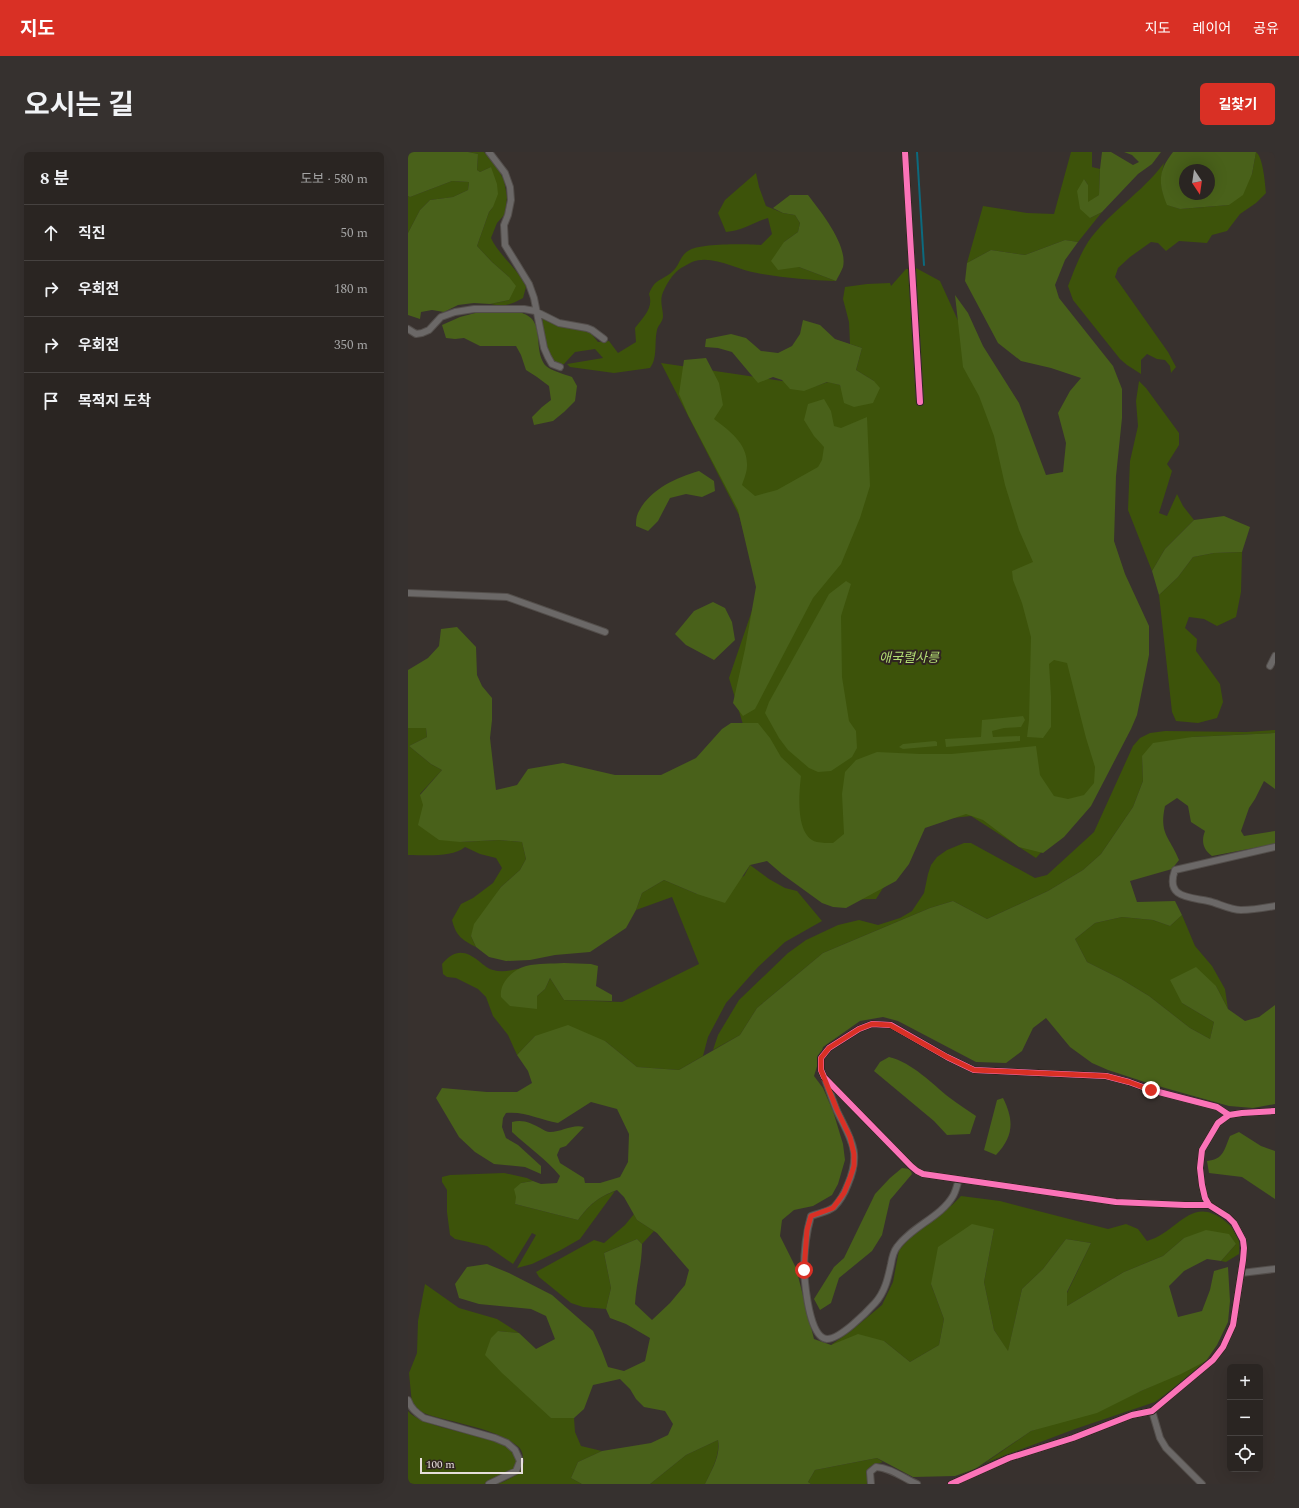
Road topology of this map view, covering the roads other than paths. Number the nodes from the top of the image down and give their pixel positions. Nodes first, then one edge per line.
1 (489, 152) edge
2 (905, 152) edge
3 (538, 312) junction
4 (408, 329) edge
5 (604, 339) dead end
6 (560, 367) dead end
7 (920, 402) dead end
8 (408, 593) edge
9 (605, 632) dead end
10 (1275, 656) edge
11 (1270, 666) dead end
12 (1275, 847) edge
13 (1275, 906) edge
14 (824, 1077) junction
15 (1275, 1111) edge
16 (1229, 1116) junction
17 (959, 1179) junction
18 (1208, 1205) junction
19 (1275, 1269) edge
20 (1241, 1272) junction
21 (408, 1400) edge
22 (1152, 1411) junction
23 (489, 1484) edge
24 (871, 1484) edge
25 (917, 1484) edge
26 (951, 1484) edge
27 (1202, 1484) edge

1 - 3 street
2 - 7 street
3 - 4 street
3 - 5 street
3 - 6 street
8 - 9 street
10 - 11 street
12 - 13 street
14 - 16 street
14 - 17 street
14 - 17 street
15 - 16 street
16 - 18 street
17 - 18 street
18 - 20 street
19 - 20 street
20 - 22 street
21 - 23 street
22 - 26 street
22 - 27 street
24 - 25 street

